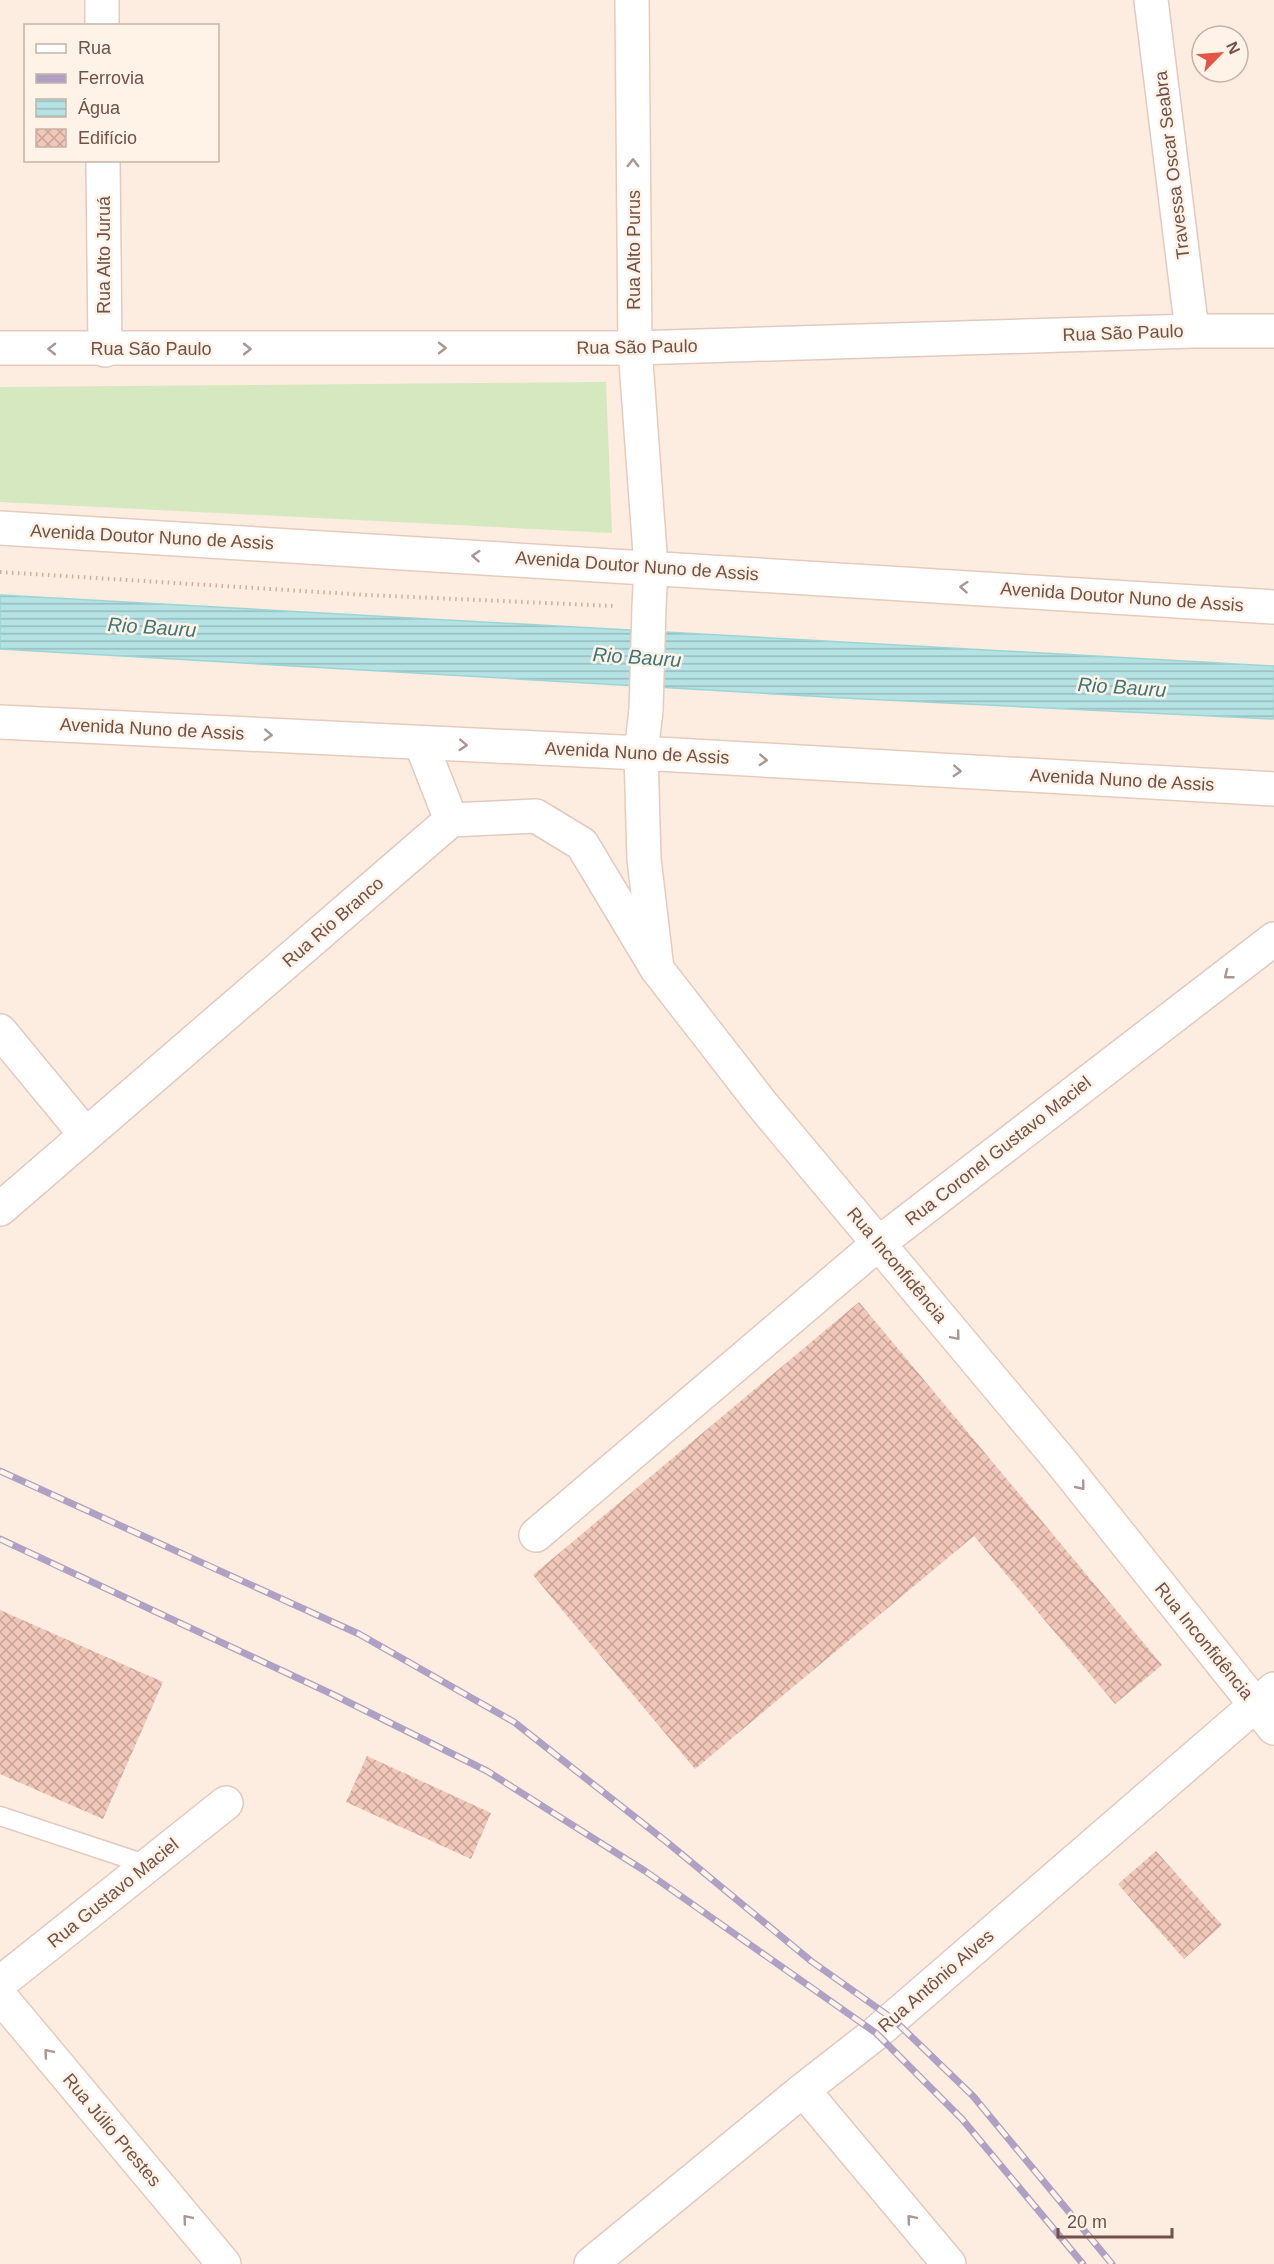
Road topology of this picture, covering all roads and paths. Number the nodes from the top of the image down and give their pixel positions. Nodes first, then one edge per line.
1 (102, 0) edge
2 (632, 0) edge
3 (1151, 0) edge
4 (102, 24) edge
5 (103, 162) edge
6 (1192, 331) junction
7 (1274, 331) edge
8 (0, 348) edge
9 (635, 348) junction
10 (105, 350) junction
11 (0, 528) edge
12 (651, 567) junction
13 (1274, 607) edge
14 (0, 722) edge
15 (421, 743) junction
16 (641, 753) junction
17 (1274, 789) edge
18 (451, 820) junction
19 (1274, 939) edge
20 (657, 969) junction
21 (0, 1031) edge
22 (86, 1135) junction
23 (0, 1209) edge
24 (879, 1243) junction
25 (536, 1535) dead end
26 (1268, 1707) edge
27 (226, 1803) dead end
28 (0, 1816) edge
29 (148, 1865) junction
30 (0, 1983) edge
31 (0, 1996) edge
32 (803, 2090) junction
33 (224, 2264) edge
34 (591, 2264) edge
35 (949, 2264) edge

1 - 4 street
9 -> 2 street, Rua Alto Purus
3 - 6 street, Travessa Oscar Seabra
5 - 10 street, Rua Alto Juruá
6 - 7 street, Rua São Paulo
6 - 9 street, Rua São Paulo
10 -> 8 street, Rua São Paulo
10 -> 9 street, Rua São Paulo
9 - 12 street, Rua Alto Purus
12 -> 11 street, Avenida Doutor Nuno de Assis
13 -> 12 street, Avenida Doutor Nuno de Assis
12 - 16 street, Rua Alto Purus, bridge
14 -> 15 street, Avenida Nuno de Assis
15 -> 16 street, Avenida Nuno de Assis
15 - 18 street
16 -> 17 street, Avenida Nuno de Assis
16 - 20 street
18 - 20 street
18 - 22 street, Rua Rio Branco
19 -> 24 street, Rua Coronel Gustavo Maciel
20 - 24 street, Rua Inconfidência
21 - 22 street
22 - 23 street, Rua Rio Branco
24 - 25 street, Rua Coronel Gustavo Maciel
24 -> 26 street, Rua Inconfidência
26 - 32 street, Rua Antônio Alves
27 - 29 street, Rua Gustavo Maciel
28 - 29 lane
29 - 30 street, Rua Gustavo Maciel
33 -> 31 street, Rua Júlio Prestes
32 - 34 street, Rua Antônio Alves
35 -> 32 street

